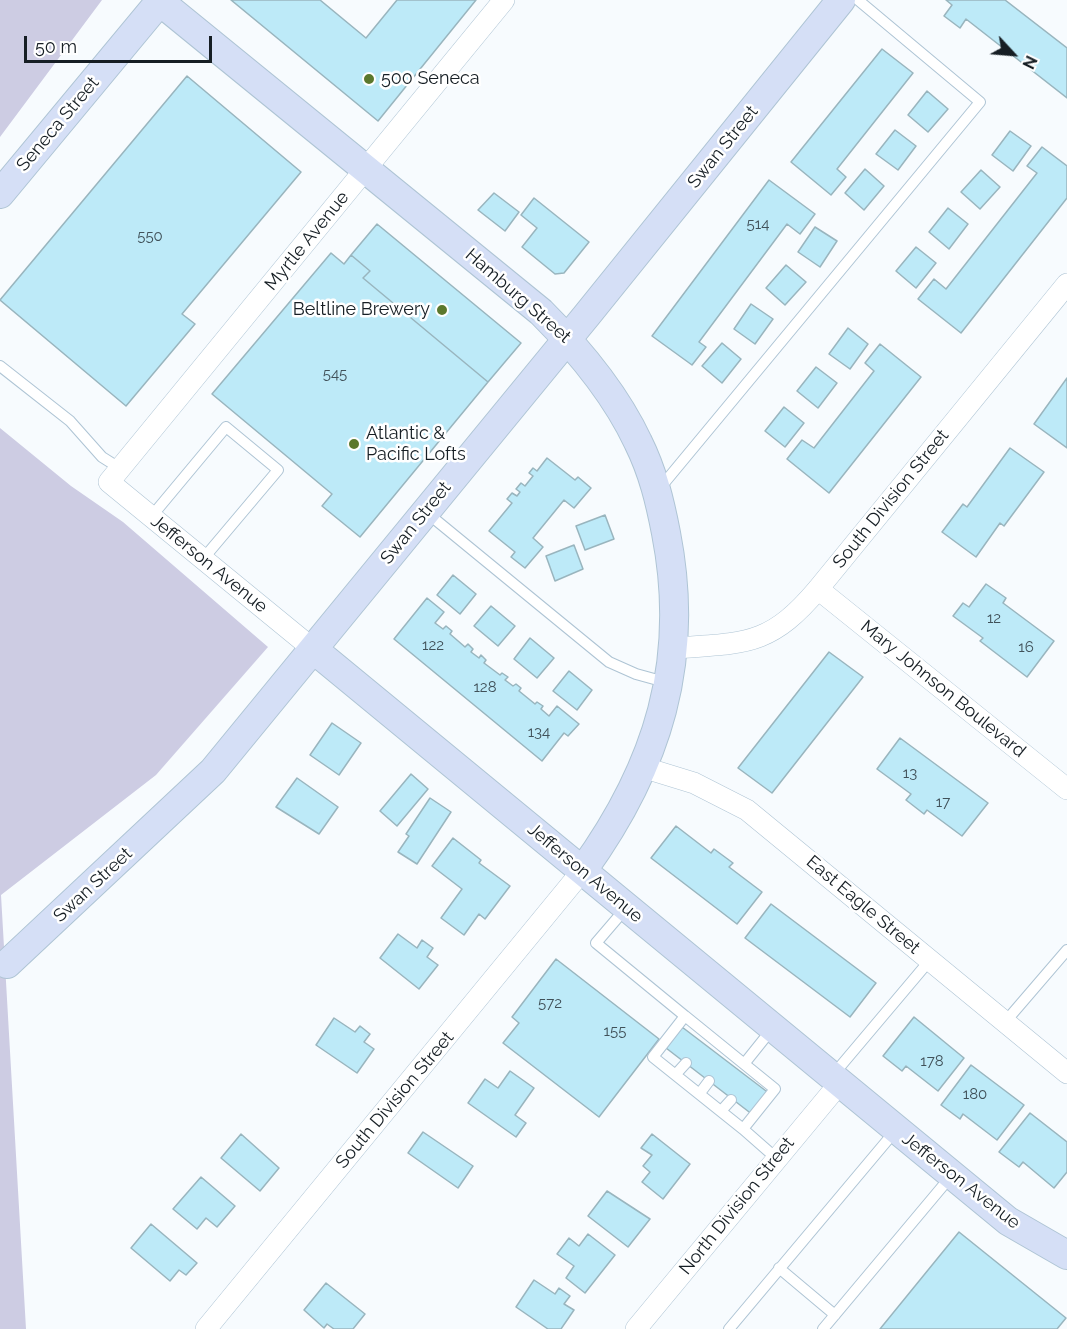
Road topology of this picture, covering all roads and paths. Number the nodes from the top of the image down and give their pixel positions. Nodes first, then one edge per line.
1 (160, 0) edge
2 (504, 0) edge
3 (841, 0) edge
4 (858, 0) edge
5 (366, 169) junction
6 (0, 194) edge
7 (1067, 284) edge
8 (568, 339) junction
9 (0, 366) edge
10 (115, 475) junction
11 (658, 491) junction
12 (425, 511) junction
13 (151, 517) junction
14 (203, 559) junction
15 (818, 589) junction
16 (675, 648) junction
17 (313, 649) junction
18 (668, 683) junction
19 (642, 767) junction
20 (1067, 789) edge
21 (583, 870) junction
22 (626, 908) junction
23 (1067, 950) edge
24 (930, 960) junction
25 (7, 964) dead end
26 (685, 1016) junction
27 (1006, 1021) junction
28 (773, 1028) junction
29 (686, 1062) dead end
30 (744, 1064) junction
31 (1067, 1073) edge
32 (676, 1074) junction
33 (710, 1081) dead end
34 (835, 1081) junction
35 (700, 1093) junction
36 (731, 1100) dead end
37 (721, 1111) junction
38 (743, 1129) junction
39 (896, 1130) junction
40 (776, 1158) junction
41 (952, 1175) junction
42 (1067, 1255) edge
43 (779, 1268) junction
44 (835, 1315) junction
45 (206, 1329) edge
46 (636, 1329) edge
47 (729, 1329) edge
48 (823, 1329) edge

1 - 5 street, Hamburg Street
1 - 6 street, Seneca Street
2 - 5 street, Myrtle Avenue
3 - 8 street, Swan Street
4 - 11 lane
5 - 8 street, Hamburg Street
5 - 10 street, Myrtle Avenue
7 - 15 street, South Division Street
8 - 11 street, Hamburg Street
8 - 12 street, Swan Street
9 - 10 lane
10 - 13 street, Jefferson Avenue
11 - 16 street, Hamburg Street
12 - 17 street, Swan Street
12 - 18 lane
13 - 14 street, Jefferson Avenue
13 - 14 lane
14 - 17 street, Jefferson Avenue
15 - 16 street, South Division Street
15 - 20 street, Mary Johnson Boulevard
16 - 18 street, Hamburg Street
17 - 21 street, Jefferson Avenue
17 - 25 street, Swan Street
18 - 19 street, Hamburg Street
19 - 21 street, Hamburg Street
19 - 24 street, East Eagle Street
21 - 22 street, Jefferson Avenue
21 - 45 street, South Division Street
22 - 26 lane
22 - 28 street, Jefferson Avenue
23 - 27 lane
24 - 27 street, East Eagle Street
24 - 34 lane
26 - 30 lane
26 - 32 lane
27 - 31 street, East Eagle Street
28 - 30 lane
28 - 34 street, Jefferson Avenue
29 - 32 lane
30 - 38 lane
32 - 35 lane
33 - 35 lane
34 - 39 street, Jefferson Avenue
34 - 40 street, North Division Street
35 - 37 lane
36 - 37 lane
37 - 38 lane
38 - 40 lane
39 - 41 street, Jefferson Avenue
39 - 43 lane
40 - 46 street, North Division Street
41 - 42 street, Jefferson Avenue
41 - 44 lane
43 - 44 lane
43 - 47 lane
44 - 48 lane

